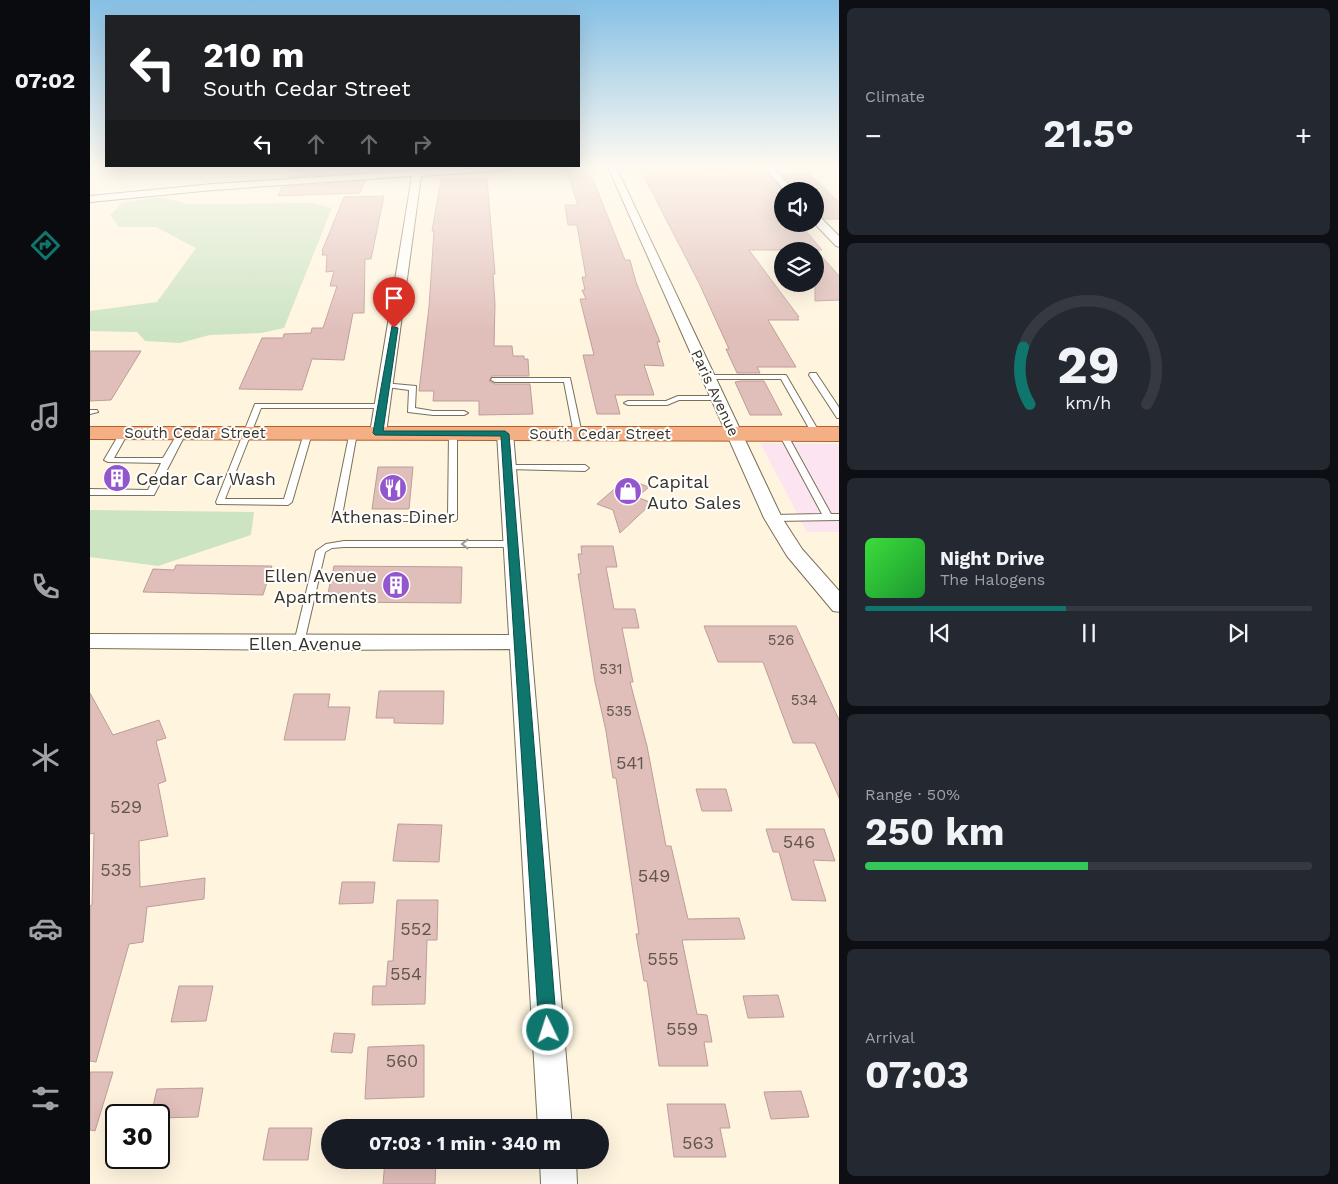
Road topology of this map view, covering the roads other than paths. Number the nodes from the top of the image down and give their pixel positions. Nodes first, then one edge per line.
1 (407, 222) edge
2 (637, 222) edge
3 (824, 228) edge
4 (839, 244) edge
5 (813, 375) dead end
6 (708, 377) junction
7 (495, 380) dead end
8 (386, 385) junction
9 (717, 398) junction
10 (628, 403) dead end
11 (383, 406) junction
12 (464, 414) dead end
13 (839, 416) edge
14 (91, 419) edge
15 (124, 433) junction
16 (182, 433) junction
17 (247, 433) junction
18 (308, 433) junction
19 (353, 433) junction
20 (378, 433) junction
21 (453, 434) junction
22 (505, 434) junction
23 (578, 434) junction
24 (735, 434) junction
25 (783, 434) junction
26 (817, 434) junction
27 (839, 434) edge
28 (166, 461) junction
29 (508, 467) junction
30 (585, 468) dead end
31 (90, 492) edge
32 (839, 517) edge
33 (773, 518) junction
34 (828, 518) junction
35 (514, 544) junction
36 (839, 606) edge
37 (90, 641) edge
38 (520, 642) junction
39 (300, 643) junction
40 (554, 1119) edge
41 (558, 1169) edge
42 (559, 1184) edge

1 - 8 street
2 - 6 street, Paris Avenue
3 - 4 street
5 - 13 lane
6 - 9 street, Paris Avenue
6 - 26 lane
7 - 23 lane
8 - 11 street
8 - 12 lane
9 - 10 lane
9 - 24 street, Paris Avenue
11 - 17 lane
11 - 20 street
14 - 15 main road, South Cedar Street
15 - 16 main road, South Cedar Street
15 - 28 lane
16 - 17 main road, South Cedar Street
16 - 28 lane
17 - 18 main road, South Cedar Street
17 - 18 lane
18 - 19 main road, South Cedar Street
19 - 20 main road, South Cedar Street
19 - 21 lane
20 - 21 main road, South Cedar Street
21 - 22 main road, South Cedar Street
22 - 23 main road, South Cedar Street
22 - 29 street
23 - 24 main road, South Cedar Street
24 - 25 main road, South Cedar Street
24 - 33 street, Paris Avenue
25 - 26 main road, South Cedar Street
25 - 34 lane
26 - 27 main road, South Cedar Street
28 - 31 lane
29 - 30 lane
29 - 35 street
32 - 34 lane
33 - 34 lane
33 - 36 street, Paris Avenue
35 - 38 street
35 -> 39 lane
37 - 39 street, Ellen Avenue
38 - 39 street, Ellen Avenue
38 - 40 street
41 - 42 street

